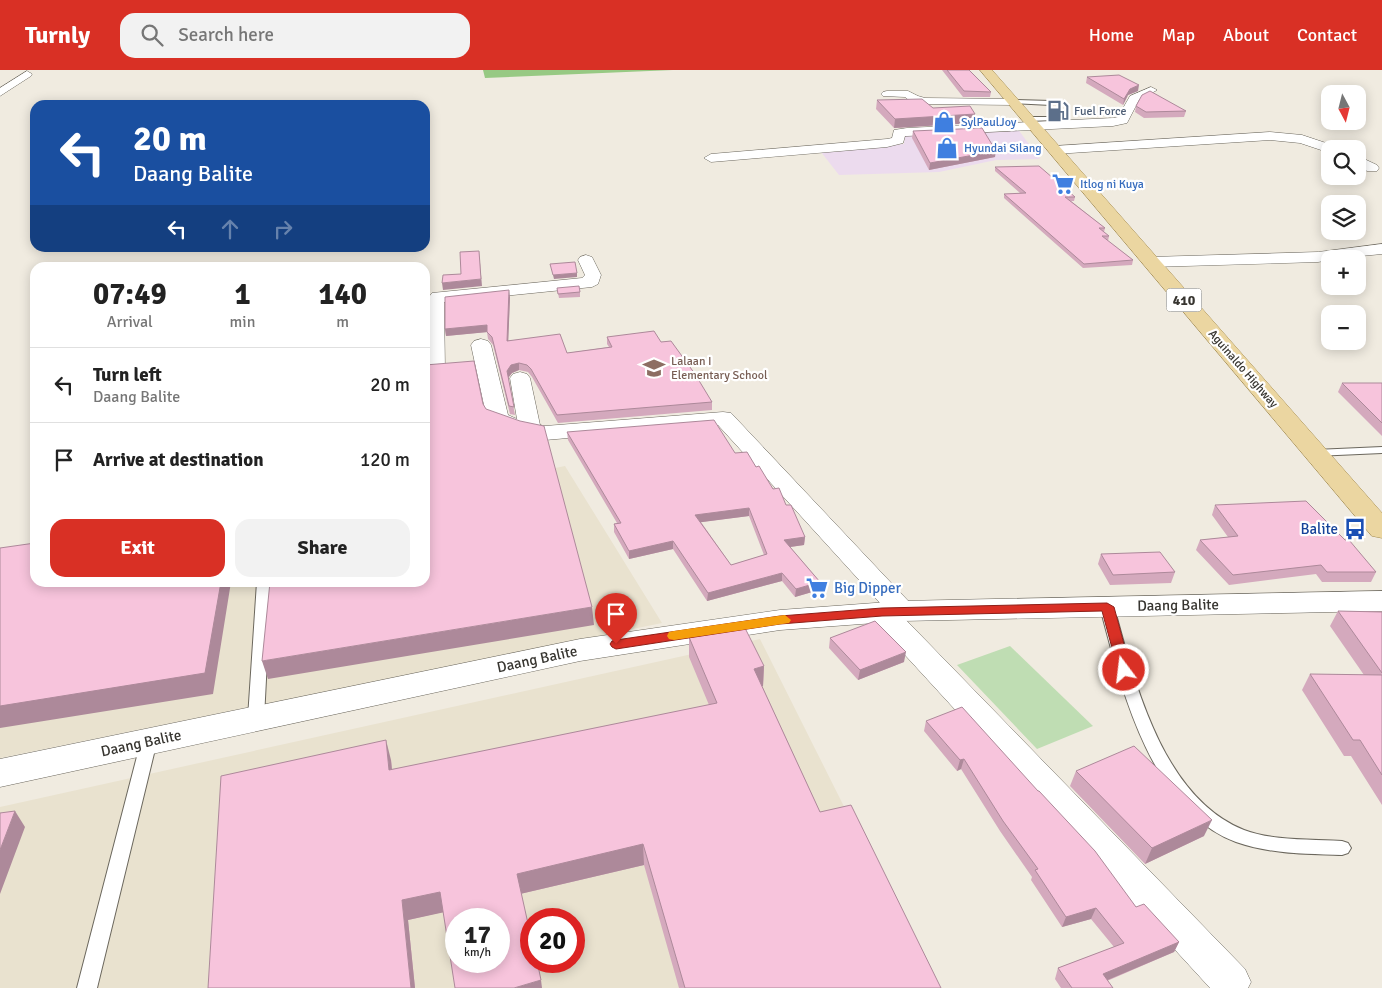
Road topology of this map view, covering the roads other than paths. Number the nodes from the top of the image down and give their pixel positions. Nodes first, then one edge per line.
1 (986, 70) edge
2 (27, 74) dead end
3 (1151, 90) edge
4 (0, 93) edge
5 (887, 94) dead end
6 (1014, 102) junction
7 (1051, 103) dead end
8 (1039, 121) junction
9 (1321, 146) edge
10 (1055, 150) junction
11 (711, 158) dead end
12 (1366, 165) edge
13 (1372, 168) dead end
14 (1382, 249) edge
15 (586, 260) dead end
16 (1151, 262) junction
17 (482, 345) dead end
18 (453, 370) edge
19 (520, 378) dead end
20 (530, 430) junction
21 (1382, 450) edge
22 (1316, 453) junction
23 (1374, 510) edge
24 (1382, 530) edge
25 (264, 587) edge
26 (1382, 601) edge
27 (1107, 607) junction
28 (892, 612) junction
29 (256, 718) junction
30 (149, 741) junction
31 (0, 774) edge
32 (1342, 848) dead end
33 (1231, 982) dead end
34 (87, 988) edge

1 - 6 main road, Aguinaldo Highway / 410
2 - 4 street
3 - 8 street
5 - 6 street
6 - 7 lane
6 - 8 main road, Aguinaldo Highway / 410
8 - 10 main road, Aguinaldo Highway / 410
8 - 11 street
9 - 10 street
10 - 16 main road, Aguinaldo Highway / 410
12 - 13 street
14 - 16 street
15 - 18 street
16 - 22 main road, Aguinaldo Highway / 410
17 - 18 street
18 - 20 street
19 - 20 street
20 - 28 street
21 - 22 lane
22 - 23 main road, Aguinaldo Highway / 410
23 - 24 main road, Aguinaldo Highway / 410
25 - 29 lane
26 - 27 street, Daang Balite
27 - 28 street, Daang Balite
27 - 32 lane
28 - 29 street, Daang Balite
28 - 33 street
29 - 30 street, Daang Balite
30 - 31 street, Daang Balite
30 - 34 lane

